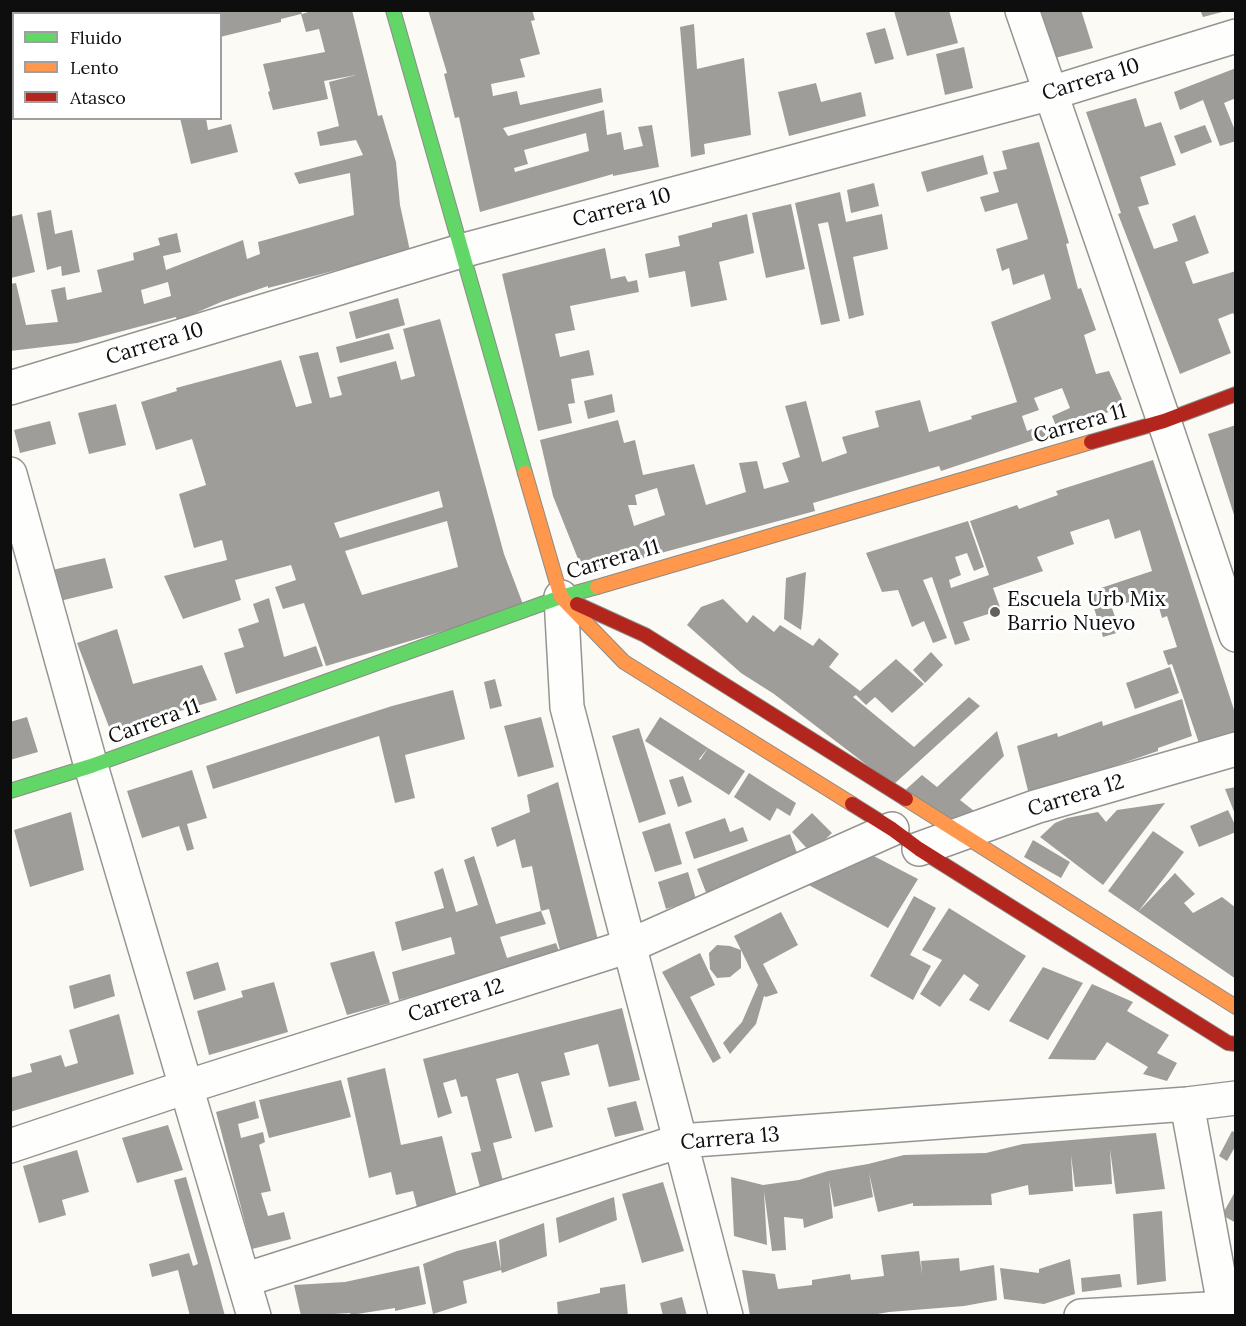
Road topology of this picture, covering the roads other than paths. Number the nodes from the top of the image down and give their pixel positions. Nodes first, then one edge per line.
1 (393, 10) edge
2 (1022, 10) edge
3 (1236, 36) edge
4 (1051, 93) junction
5 (461, 251) junction
6 (10, 388) edge
7 (1236, 394) edge
8 (1164, 421) junction
9 (10, 474) edge
10 (561, 597) junction
11 (1236, 635) edge
12 (1236, 749) edge
13 (91, 766) junction
14 (10, 791) edge
15 (892, 829) junction
16 (960, 833) junction
17 (919, 849) junction
18 (629, 946) junction
19 (1236, 1007) edge
20 (1236, 1044) edge
21 (186, 1087) junction
22 (1236, 1098) edge
23 (1187, 1104) junction
24 (680, 1141) junction
25 (10, 1146) edge
26 (244, 1280) junction
27 (1229, 1309) edge
28 (254, 1316) edge
29 (726, 1316) edge
30 (1081, 1316) edge

1 - 5 main road
2 - 4 street
3 - 4 street, Carrera 10
4 - 5 street, Carrera 10
4 - 8 street
5 - 6 street, Carrera 10
5 - 10 main road
7 - 8 main road, Carrera 11
8 - 10 main road, Carrera 11
8 - 11 street
9 - 13 street
10 - 13 main road, Carrera 11
10 - 15 main road
10 - 16 main road
10 - 18 street
12 - 16 street, Carrera 12
13 - 14 main road, Carrera 11
13 - 21 street
15 - 17 main road
15 - 18 street, Carrera 12
16 - 17 street, Carrera 12
16 - 19 main road
17 - 20 main road
18 - 21 street, Carrera 12
18 - 24 street
21 - 25 street, Carrera 12
21 - 26 street
22 - 23 street, Carrera 13
23 - 24 street, Carrera 13
23 - 27 street
24 - 26 street, Carrera 13
24 - 29 street
26 - 28 street
27 - 30 street

